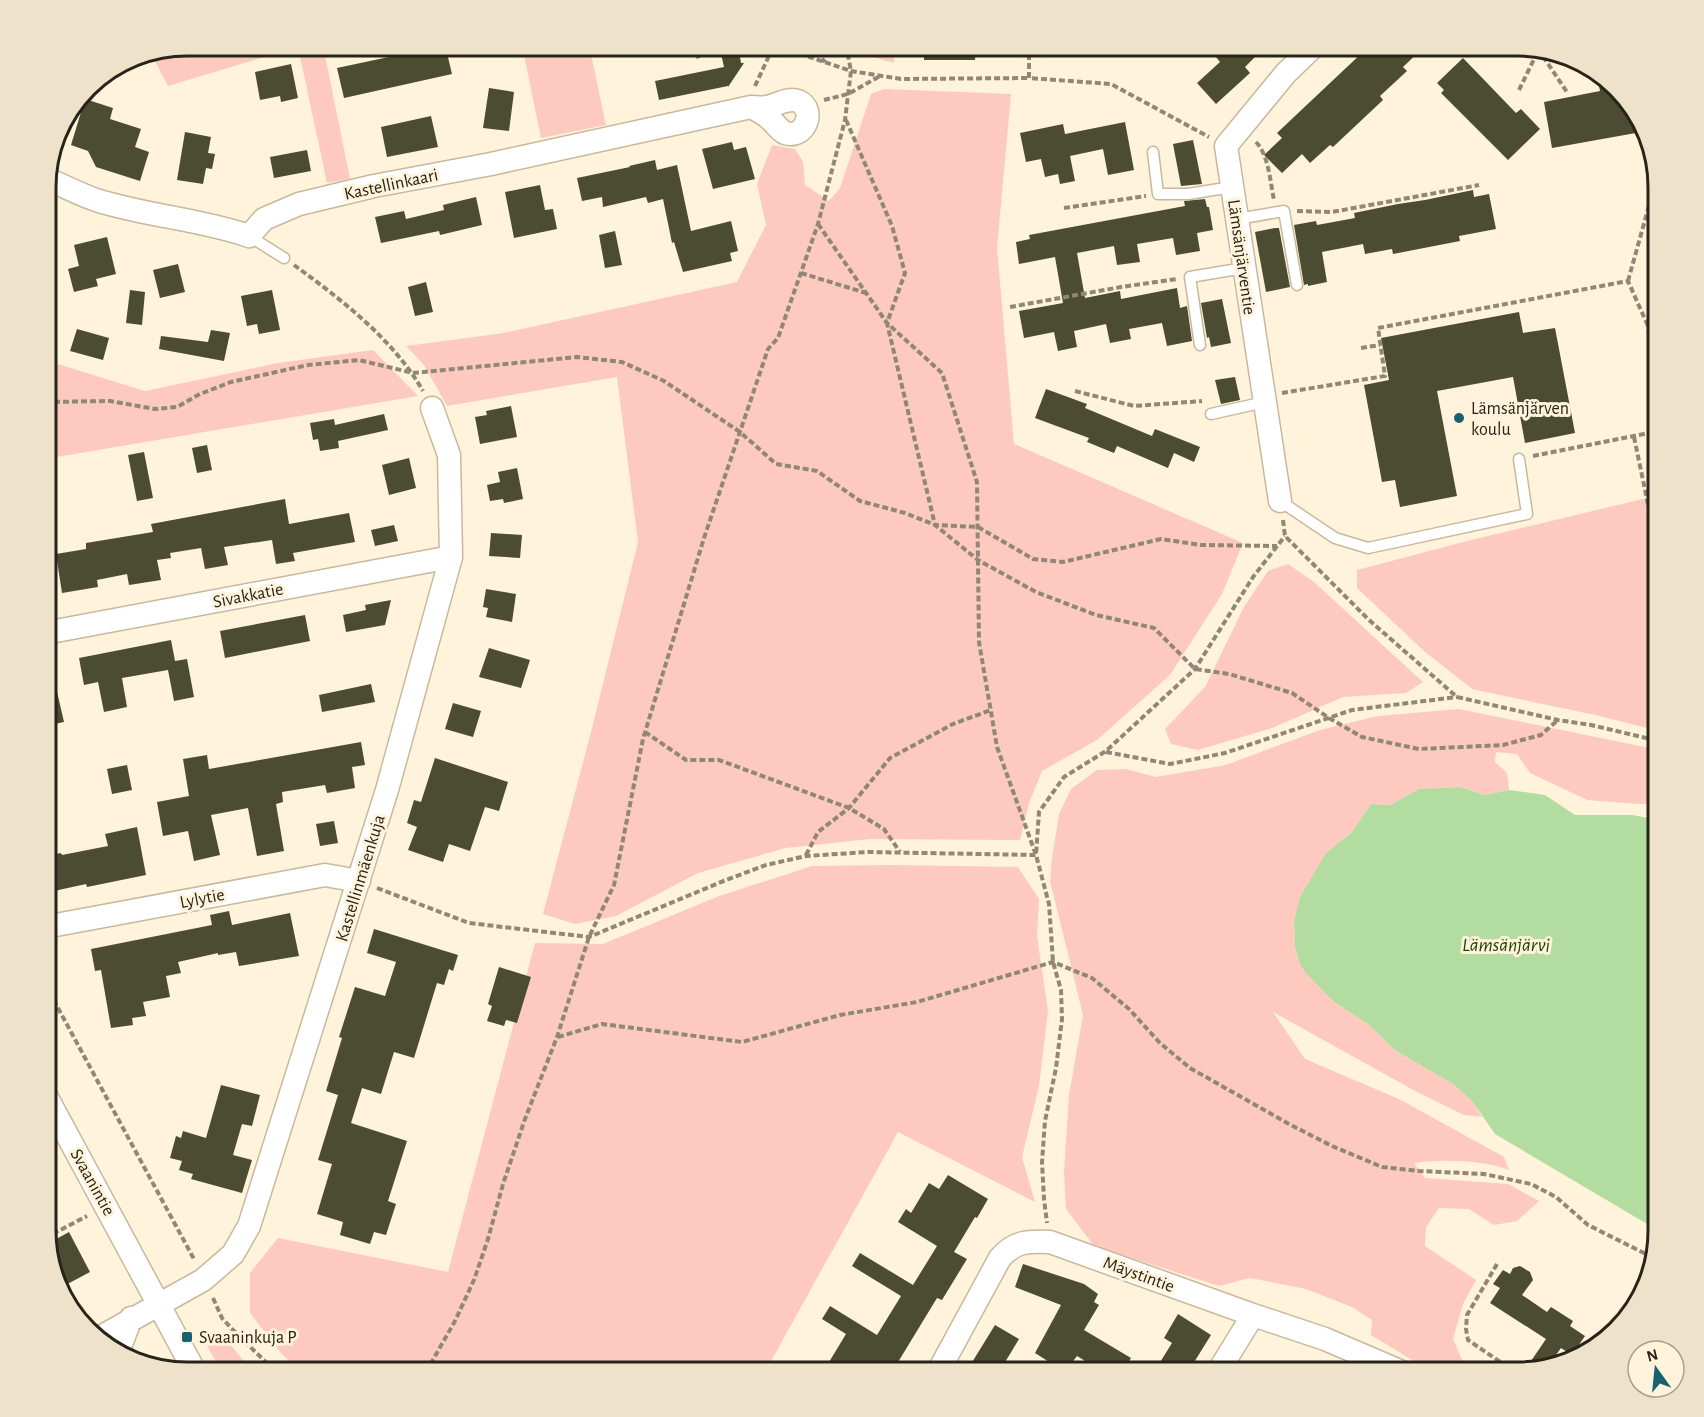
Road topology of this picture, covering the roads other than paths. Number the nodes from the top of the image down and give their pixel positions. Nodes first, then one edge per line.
1 (1304, 56) edge
2 (751, 107) junction
3 (1153, 152) dead end
4 (56, 183) edge
5 (1232, 187) junction
6 (1236, 219) junction
7 (249, 236) junction
8 (284, 258) road end
9 (1244, 268) junction
10 (1297, 285) dead end
11 (1200, 345) dead end
12 (1264, 399) junction
13 (432, 408) road end
14 (1211, 414) dead end
15 (1519, 459) road end
16 (1280, 501) joint
17 (451, 557) junction
18 (56, 631) edge
19 (359, 881) junction
20 (56, 925) edge
21 (56, 1114) edge
22 (141, 1270) junction
23 (160, 1304) junction
24 (1253, 1315) junction
25 (130, 1321) junction
26 (106, 1334) edge
27 (121, 1344) edge
28 (189, 1361) edge
29 (944, 1361) edge
30 (1225, 1361) edge
31 (1376, 1361) edge

1 - 5 street, Lämsänjärventie
2 - 2 street, Kastellinkaari
2 - 7 street, Kastellinkaari
3 - 5 lane
4 - 7 street
5 - 6 street, Lämsänjärventie
6 - 9 street, Lämsänjärventie
6 - 10 lane
7 - 8 lane
9 - 11 lane
9 - 12 street, Lämsänjärventie
12 - 14 lane
12 - 16 street, Lämsänjärventie
13 - 17 street, Kastellinmäenkuja
15 - 16 lane
17 - 18 street, Sivakkatie
17 - 19 street, Kastellinmäenkuja
19 - 20 street, Lylytie
19 - 23 street, Kastellinmäenkuja
21 - 22 street, Svaanintie
22 - 23 street, Svaanintie
22 - 25 street
23 - 25 street, Kastellinmäenkuja
23 - 28 street, Svaanintie
24 - 29 street, Mäystintie
24 - 30 street
24 - 31 street, Mäystintie
25 - 26 street, Kastellinmäenkuja
25 - 27 street

